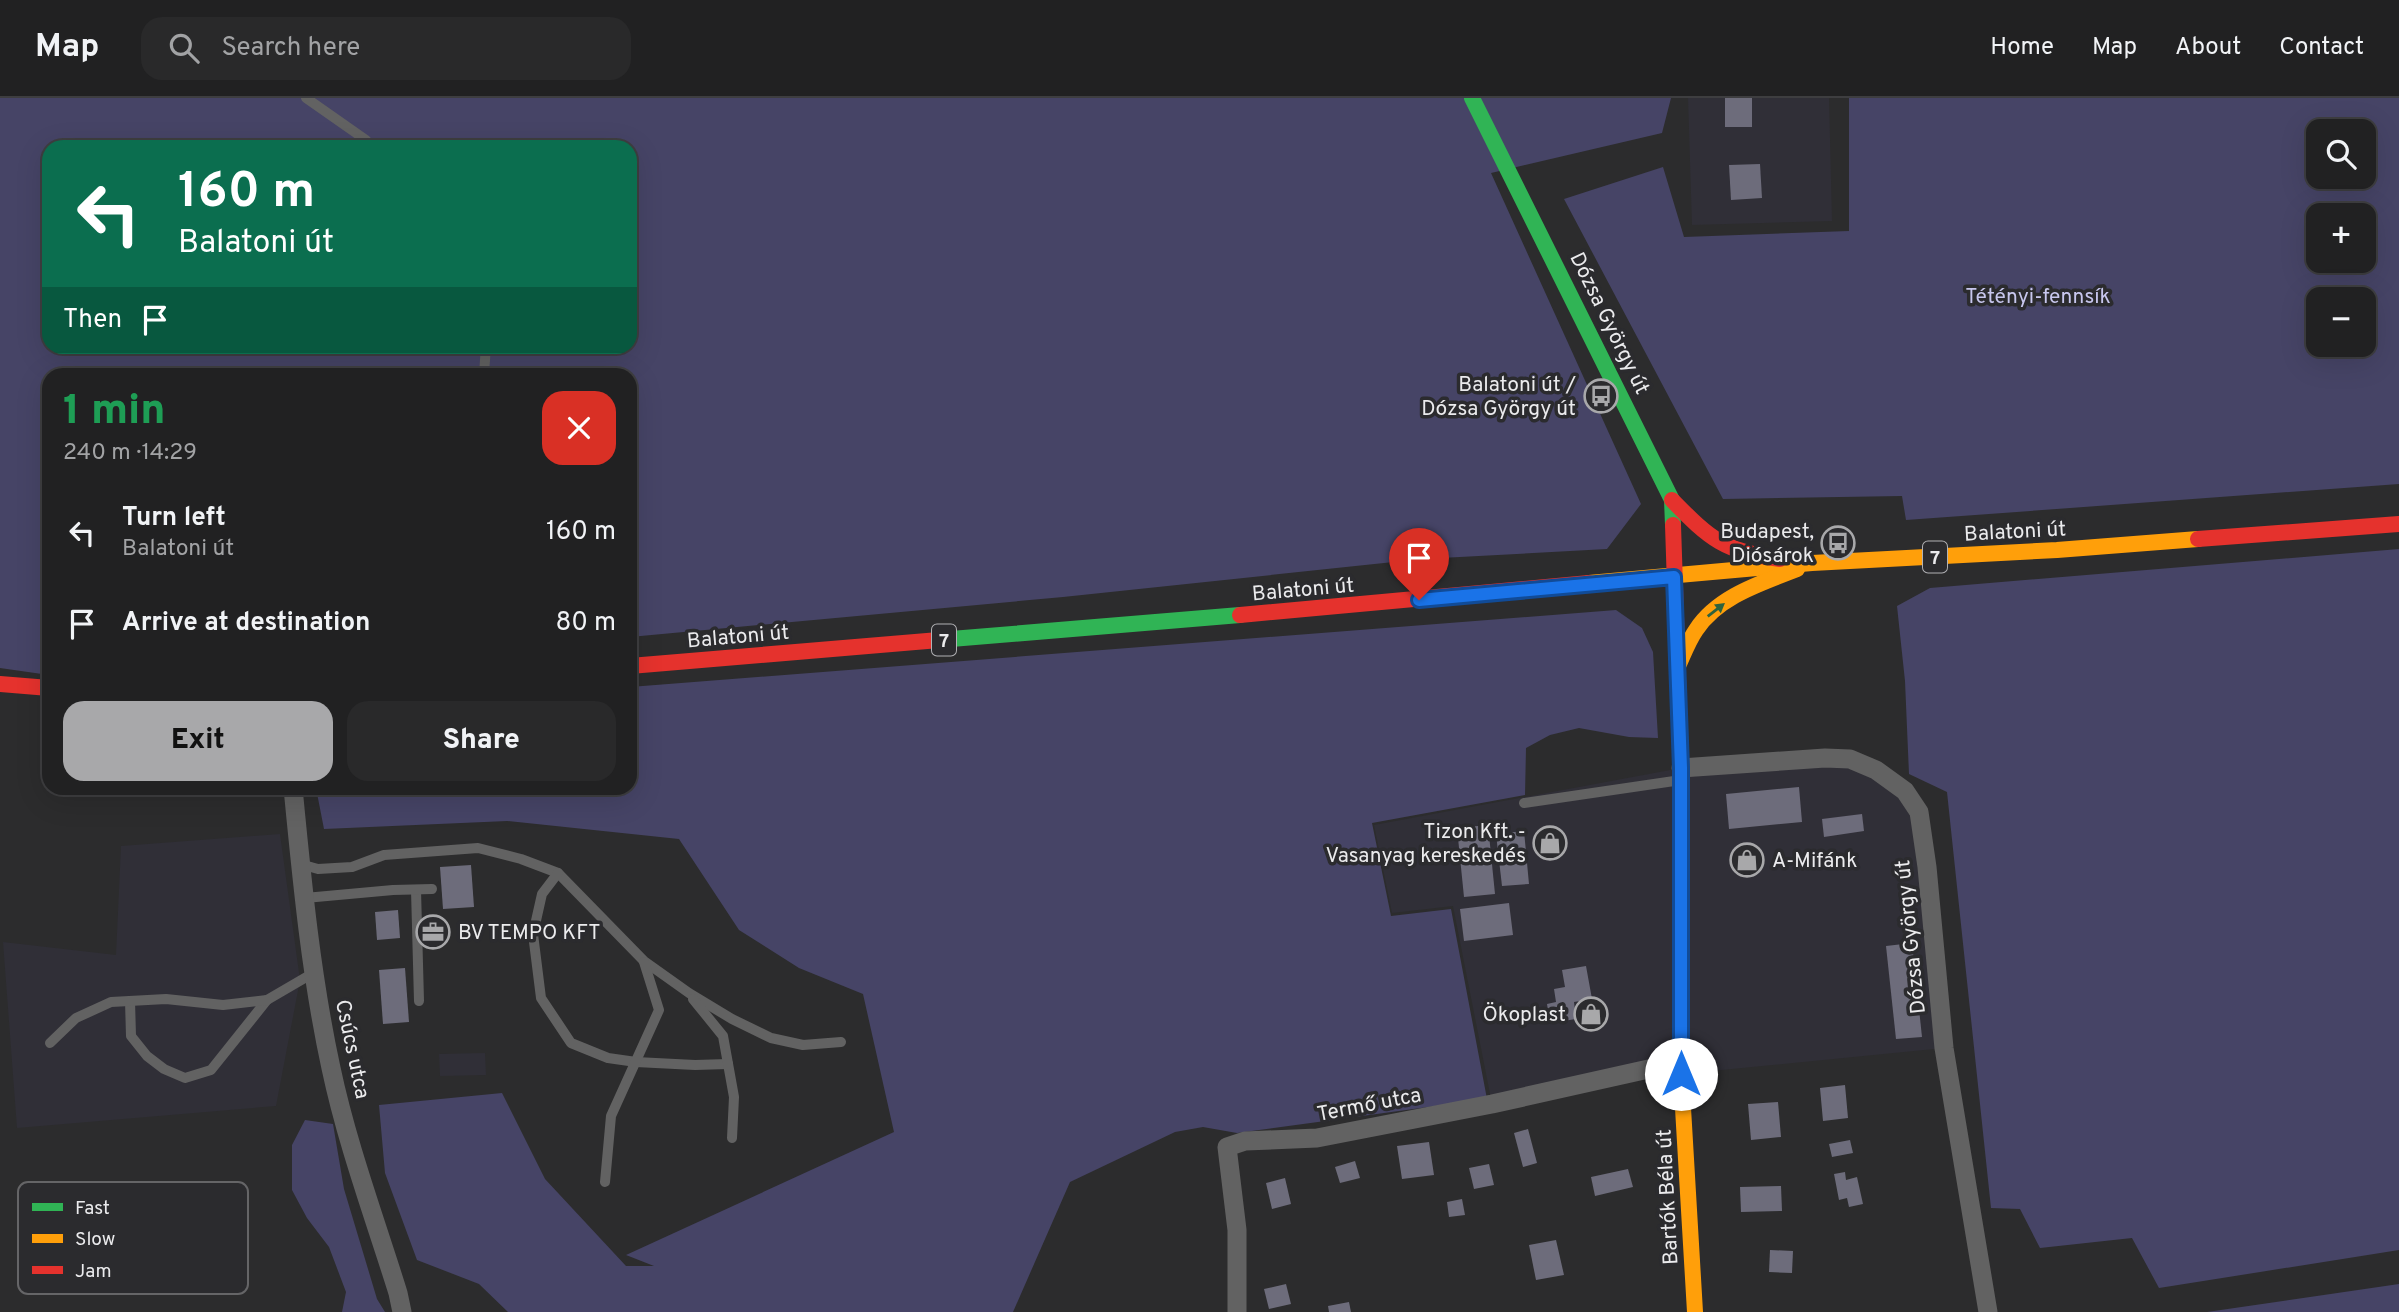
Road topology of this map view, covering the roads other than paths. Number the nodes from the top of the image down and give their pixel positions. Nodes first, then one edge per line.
1 (306, 98) edge
2 (1472, 98) edge
3 (366, 140) edge
4 (1672, 500) junction
5 (2399, 524) edge
6 (1812, 563) junction
7 (1674, 577) junction
8 (637, 665) edge
9 (1678, 666) junction
10 (0, 684) edge
11 (42, 687) edge
12 (1681, 774) junction
13 (294, 795) edge
14 (1524, 803) dead end
15 (300, 864) junction
16 (558, 873) junction
17 (416, 890) junction
18 (432, 890) dead end
19 (305, 898) junction
20 (644, 961) junction
21 (315, 971) junction
22 (689, 993) junction
23 (267, 1000) junction
24 (130, 1001) junction
25 (419, 1001) dead end
26 (841, 1042) dead end
27 (50, 1043) dead end
28 (636, 1062) junction
29 (728, 1064) junction
30 (1681, 1074) junction
31 (732, 1138) dead end
32 (605, 1182) dead end
33 (402, 1312) edge
34 (1237, 1312) edge
35 (1695, 1312) edge
36 (1988, 1312) edge

1 - 3 lane
2 - 4 main road, Dózsa György út
4 - 6 main road
4 - 7 main road, Dózsa György út
5 - 6 main road, Balatoni út / 7
6 - 7 main road, Balatoni út / 7
9 -> 6 main road
7 - 8 main road, Balatoni út / 7
7 - 9 main road, Bartók Béla út
9 - 12 main road, Bartók Béla út
10 - 11 main road
12 - 14 lane
12 - 30 main road, Bartók Béla út
12 - 36 street, Dózsa György út
13 - 15 street, Csúcs utca
15 - 16 lane
15 - 19 street, Csúcs utca
16 - 20 lane
16 - 28 lane
17 - 18 lane
17 - 19 lane
17 - 25 lane
19 - 21 street, Csúcs utca
20 - 22 lane
20 - 28 lane
21 - 23 lane
21 - 33 street, Csúcs utca
22 - 26 lane
22 - 29 lane
23 - 24 lane
23 - 24 lane
24 - 27 lane
28 - 29 lane
28 - 32 lane
29 - 31 lane
30 - 34 street, Termő utca
30 - 35 main road, Bartók Béla út

